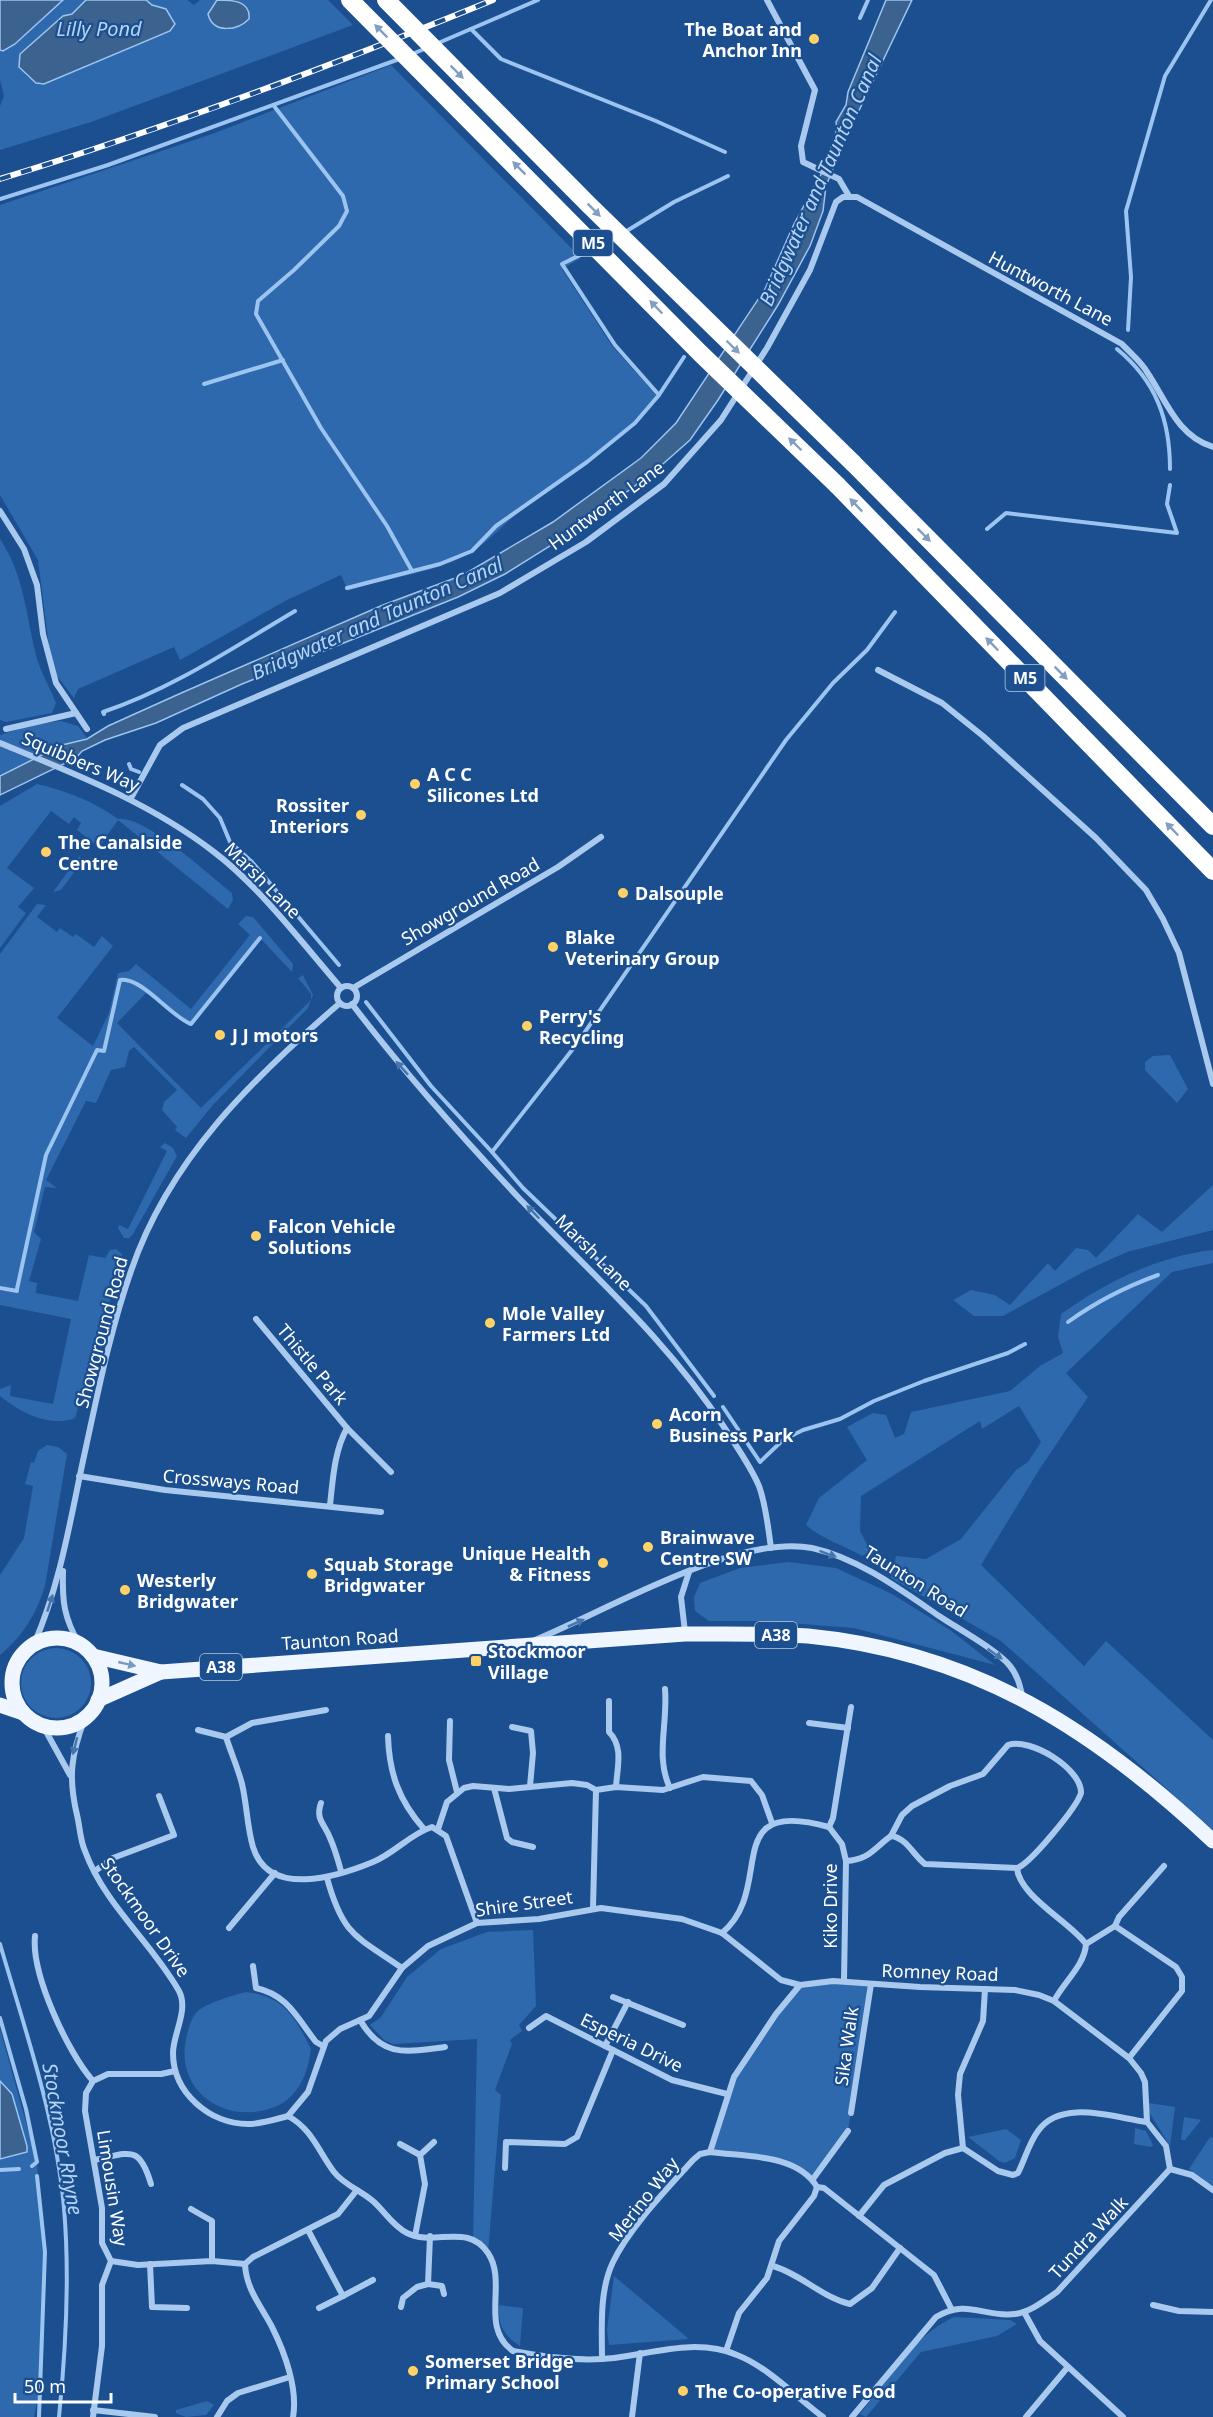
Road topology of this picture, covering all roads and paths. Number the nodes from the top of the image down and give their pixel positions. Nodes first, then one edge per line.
1 (350, 0) edge
2 (386, 0) edge
3 (767, 0) edge
4 (849, 196) junction
5 (1213, 447) edge
6 (0, 511) edge
7 (878, 670) dead end
8 (76, 713) junction
9 (6, 729) dead end
10 (87, 729) dead end
11 (0, 743) edge
12 (131, 798) junction
13 (150, 809) joint
14 (1213, 826) edge
15 (601, 837) dead end
16 (1213, 871) edge
17 (341, 988) junction
18 (353, 988) junction
19 (340, 1003) junction
20 (352, 1004) junction
21 (1213, 1084) edge
22 (256, 1318) dead end
23 (347, 1428) junction
24 (392, 1472) dead end
25 (79, 1476) junction
26 (330, 1505) junction
27 (381, 1512) dead end
28 (771, 1548) junction
29 (63, 1562) junction
30 (689, 1572) junction
31 (686, 1634) junction
32 (34, 1644) junction
33 (79, 1644) junction
34 (521, 1645) junction
35 (93, 1656) junction
36 (15, 1665) junction
37 (0, 1670) edge
38 (161, 1672) junction
39 (664, 1689) dead end
40 (1023, 1699) junction
41 (98, 1700) junction
42 (609, 1701) dead end
43 (0, 1705) edge
44 (851, 1707) dead end
45 (326, 1710) dead end
46 (23, 1713) junction
47 (85, 1718) junction
48 (450, 1721) dead end
49 (808, 1723) dead end
50 (43, 1726) junction
51 (513, 1727) dead end
52 (848, 1728) junction
53 (198, 1730) dead end
54 (388, 1736) dead end
55 (226, 1737) junction
56 (70, 1776) junction
57 (530, 1786) junction
58 (616, 1787) junction
59 (494, 1788) junction
60 (670, 1788) junction
61 (596, 1790) junction
62 (457, 1792) junction
63 (159, 1796) dead end
64 (321, 1803) dead end
65 (772, 1823) junction
66 (829, 1827) junction
67 (423, 1829) junction
68 (438, 1829) junction
69 (891, 1836) junction
70 (1213, 1841) edge
71 (533, 1847) dead end
72 (846, 1860) junction
73 (1164, 1866) dead end
74 (1017, 1868) junction
75 (95, 1871) junction
76 (341, 1872) junction
77 (275, 1873) junction
78 (327, 1878) junction
79 (593, 1908) junction
80 (477, 1923) junction
81 (1115, 1926) junction
82 (229, 1928) dead end
83 (722, 1933) junction
84 (35, 1936) dead end
85 (1086, 1944) junction
86 (253, 1966) dead end
87 (402, 1968) junction
88 (844, 1981) junction
89 (870, 1984) junction
90 (800, 1985) junction
91 (985, 1989) junction
92 (613, 1997) dead end
93 (1054, 2001) junction
94 (628, 2002) junction
95 (360, 2020) junction
96 (683, 2025) dead end
97 (529, 2028) dead end
98 (323, 2046) junction
99 (605, 2046) junction
100 (445, 2047) dead end
101 (613, 2050) junction
102 (1129, 2058) junction
103 (175, 2071) junction
104 (93, 2081) junction
105 (727, 2094) junction
106 (851, 2113) dead end
107 (288, 2116) junction
108 (1147, 2122) junction
109 (848, 2132) dead end
110 (434, 2142) dead end
111 (400, 2144) dead end
112 (963, 2148) junction
113 (710, 2152) junction
114 (420, 2155) junction
115 (94, 2160) junction
116 (505, 2168) dead end
117 (1170, 2169) junction
118 (813, 2179) junction
119 (151, 2184) dead end
120 (817, 2187) junction
121 (357, 2190) junction
122 (1213, 2190) edge
123 (191, 2209) dead end
124 (859, 2216) junction
125 (309, 2230) junction
126 (415, 2236) junction
127 (430, 2236) junction
128 (900, 2248) junction
129 (111, 2261) junction
130 (212, 2261) junction
131 (150, 2264) junction
132 (245, 2264) junction
133 (772, 2266) junction
134 (373, 2280) dead end
135 (428, 2284) junction
136 (444, 2294) dead end
137 (343, 2296) junction
138 (1153, 2305) dead end
139 (319, 2307) dead end
140 (401, 2307) dead end
141 (187, 2308) dead end
142 (951, 2308) junction
143 (1024, 2312) junction
144 (1213, 2312) edge
145 (726, 2351) junction
146 (640, 2353) junction
147 (602, 2359) junction
148 (1067, 2368) junction
149 (290, 2377) junction
150 (93, 2413) edge
151 (154, 2417) edge
152 (217, 2417) edge
153 (293, 2417) edge
154 (632, 2417) edge
155 (823, 2417) edge
156 (852, 2417) edge
157 (1026, 2417) edge
158 (1124, 2417) edge

16 -> 1 highway, M5, bridge
2 -> 14 highway, M5, bridge
3 - 4 street
4 - 5 street, Huntworth Lane
4 - 12 street, Huntworth Lane
6 - 8 street
7 - 21 street
8 - 9 street
8 - 10 street
11 - 12 street, Squibbers Way
12 - 13 street, Squibbers Way
13 - 17 street, Marsh Lane
15 - 18 street, Showground Road
17 - 18 street
17 - 19 street
18 - 20 street
19 - 20 street
19 - 25 street, Showground Road
28 -> 20 street, Marsh Lane
22 - 23 street, Thistle Park
23 - 24 street, Thistle Park
23 - 26 street, Thistle Park
25 - 26 street, Crossways Road
25 - 29 street, Showground Road
26 - 27 street, Crossways Road
28 - 30 street, Taunton Road
28 -> 40 street, Taunton Road
32 -> 29 street, Showground Road
29 - 33 street, Showground Road
30 - 31 street
34 -> 30 street, Taunton Road
31 - 34 main road, Taunton Road / A38
31 - 40 main road, Taunton Road / A38
32 - 33 main road
32 - 36 main road
33 - 35 main road, A38
34 - 38 main road, Taunton Road / A38
35 -> 38 main road, Taunton Road / A38
35 - 41 main road
36 - 37 main road
36 - 46 main road
38 - 41 main road, Taunton Road / A38
39 - 60 street
40 - 70 main road, Taunton Road / A38
41 - 47 main road
42 - 58 street
43 - 46 main road
44 - 52 street
45 - 55 street
46 - 50 main road
47 - 50 main road
47 -> 56 street, Stockmoor Drive
48 - 62 street
49 - 52 street
50 - 56 street, Stockmoor Drive
51 - 57 street
52 - 66 street
53 - 55 street
54 - 67 street
55 - 77 street
56 - 75 street, Stockmoor Drive
57 - 59 street
57 - 61 street
58 - 60 street
58 - 61 street
59 - 62 street
59 - 71 street
60 - 65 street
61 - 79 street
62 - 68 street
63 - 75 street
64 - 76 street
65 - 66 street
65 - 83 street
66 - 72 street, Kiko Drive
67 - 68 street
67 - 76 street
68 - 80 street
69 - 72 street
69 - 74 street
69 - 74 street
72 - 88 street, Kiko Drive
73 - 81 street
74 - 85 street
75 - 103 street, Stockmoor Drive
76 - 78 street
77 - 78 street
77 - 82 street
78 - 87 street
79 - 80 street, Shire Street
79 - 83 street, Shire Street
80 - 87 street, Shire Street
81 - 85 street
81 - 102 street
83 - 90 street, Shire Street
84 - 104 street
85 - 93 street
86 - 98 street
87 - 95 street, Shire Street
88 - 89 street, Romney Road
88 - 90 street, Romney Road
89 - 91 street, Romney Road
89 - 106 street, Sika Walk
90 - 105 street
91 - 93 street, Romney Road
91 - 112 street
92 - 94 street
93 - 102 street, Romney Road
94 - 96 street
94 - 99 street
95 - 98 street, Shire Street
95 - 100 street
97 - 99 street, Esperia Drive
98 - 107 street
99 - 101 street, Esperia Drive
101 - 105 street, Esperia Drive
101 - 116 street
102 - 108 street, Romney Road
103 - 104 street
103 - 107 street, Stockmoor Drive
104 - 115 street, Limousin Way
105 - 113 street
107 - 121 street
108 - 112 street
108 - 117 street
109 - 118 street
110 - 114 street
111 - 114 street
112 - 124 street
113 - 118 street
113 - 147 street, Merino Way
114 - 126 street
115 - 119 street
115 - 129 street, Limousin Way
117 - 122 street
117 - 143 street, Tundra Walk
118 - 120 street
120 - 124 street
120 - 133 street
121 - 125 street
121 - 126 street
123 - 130 street
124 - 128 street
125 - 132 street
125 - 137 street
126 - 127 street
127 - 135 street
127 - 147 street
128 - 133 street
128 - 142 street
129 - 131 street
129 - 150 street, Limousin Way
130 - 131 street
130 - 132 street
131 - 141 street
132 - 149 street
133 - 145 street
134 - 137 street
135 - 136 street
135 - 140 street
137 - 139 street
138 - 144 street
142 - 143 street
142 - 156 street
143 - 148 street
145 - 146 street
145 - 155 street
146 - 147 street
146 - 154 street
148 - 157 street
148 - 158 street
149 - 152 street
149 - 153 street
150 - 151 street

